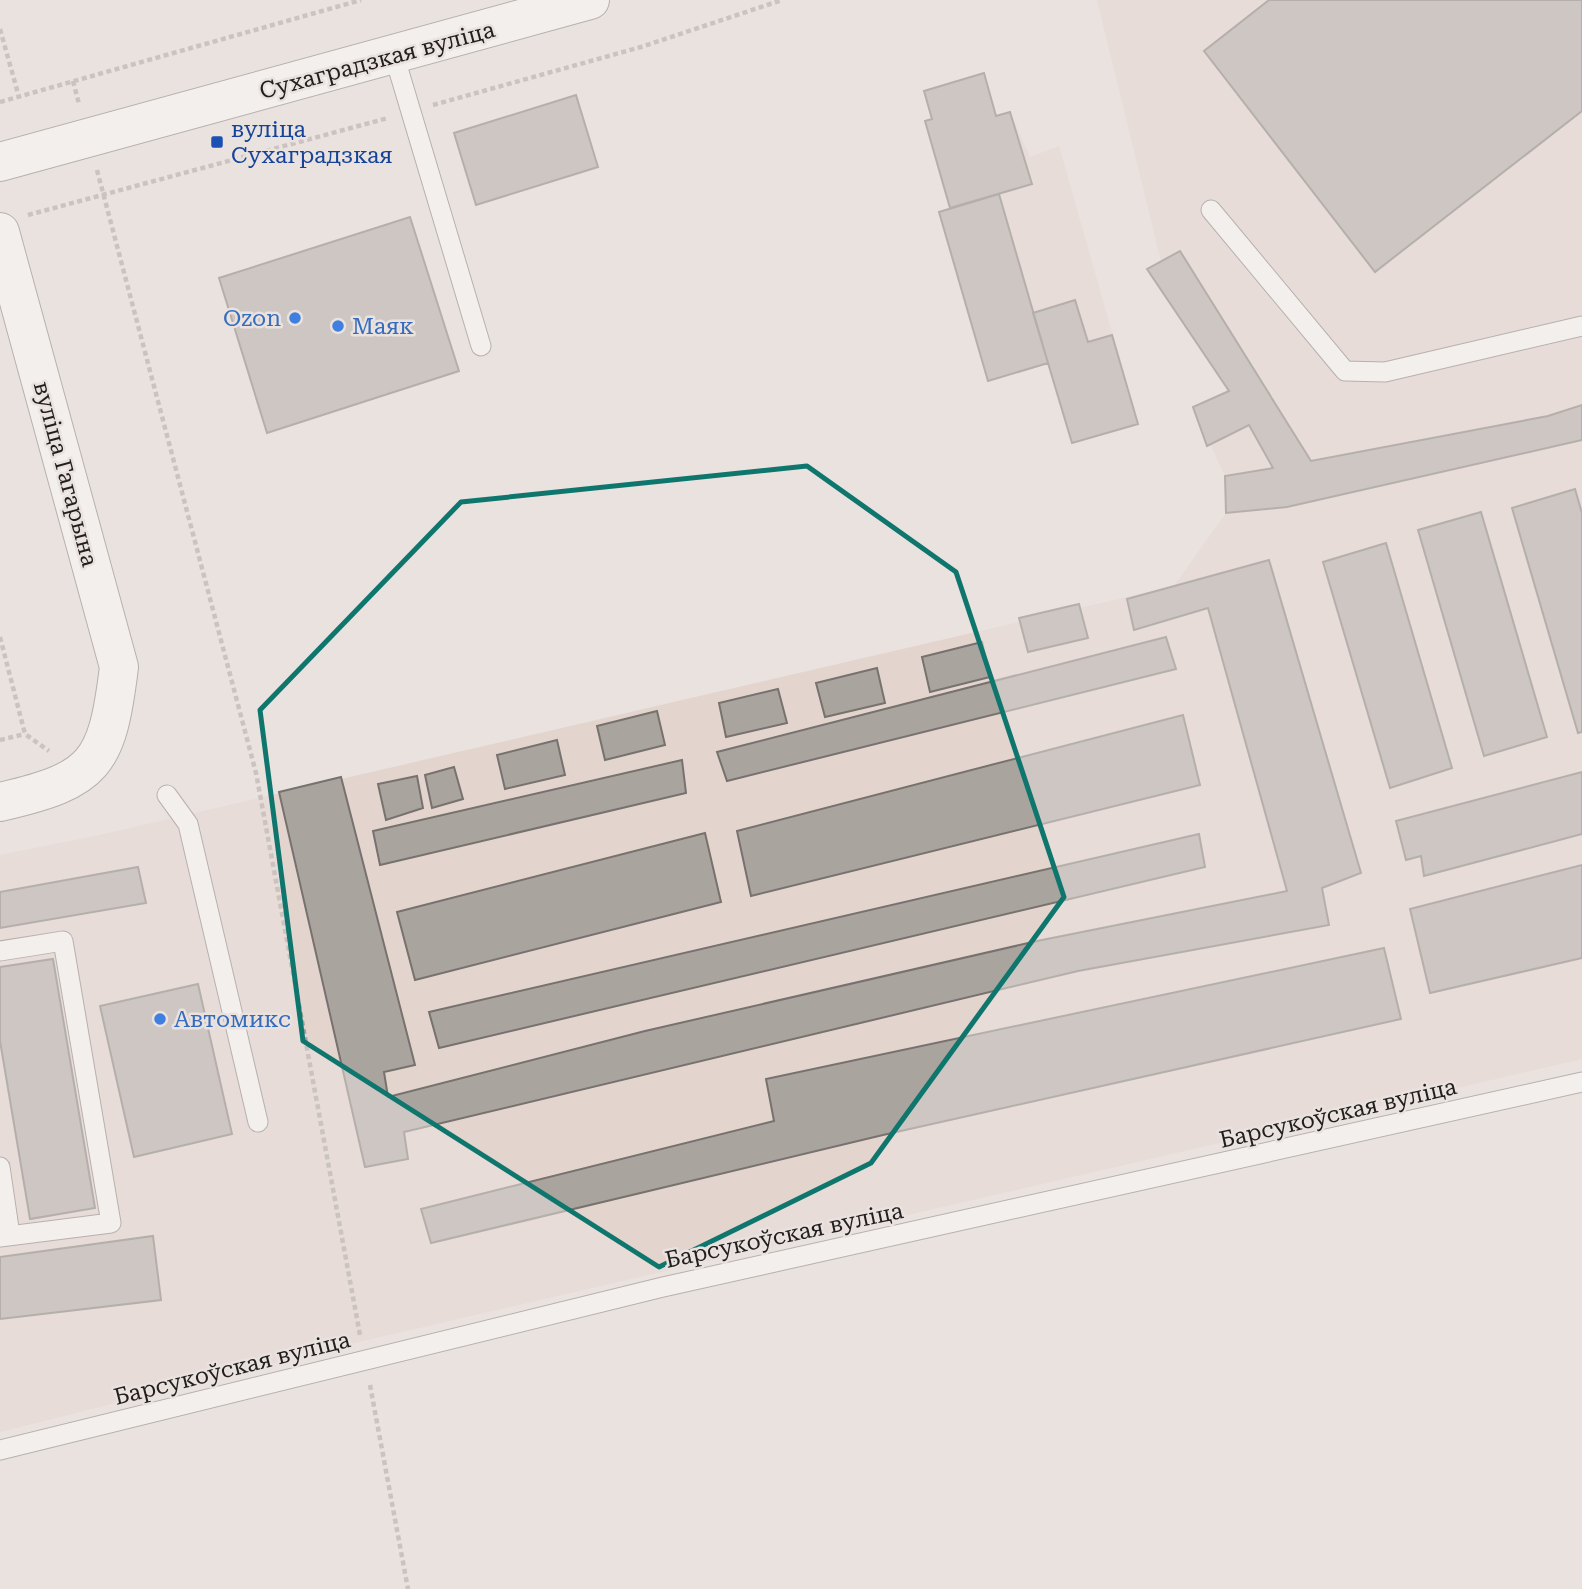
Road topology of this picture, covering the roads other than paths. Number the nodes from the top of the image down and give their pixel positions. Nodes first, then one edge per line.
1 (590, 0) edge
2 (394, 55) junction
3 (0, 162) edge
4 (1212, 210) dead end
5 (0, 232) edge
6 (1582, 326) edge
7 (481, 346) dead end
8 (167, 795) dead end
9 (0, 802) edge
10 (0, 951) edge
11 (1582, 1082) edge
12 (258, 1122) dead end
13 (0, 1167) edge
14 (5, 1236) edge
15 (0, 1450) edge

1 - 2 main road, Сухаградзкая вуліца
2 - 3 main road, Сухаградзкая вуліца
2 - 7 lane
4 - 6 lane
5 - 9 main road, вуліца Гагарына
8 - 12 lane
10 - 14 lane
11 - 15 lane, Барсукоўская вуліца
13 - 14 lane

